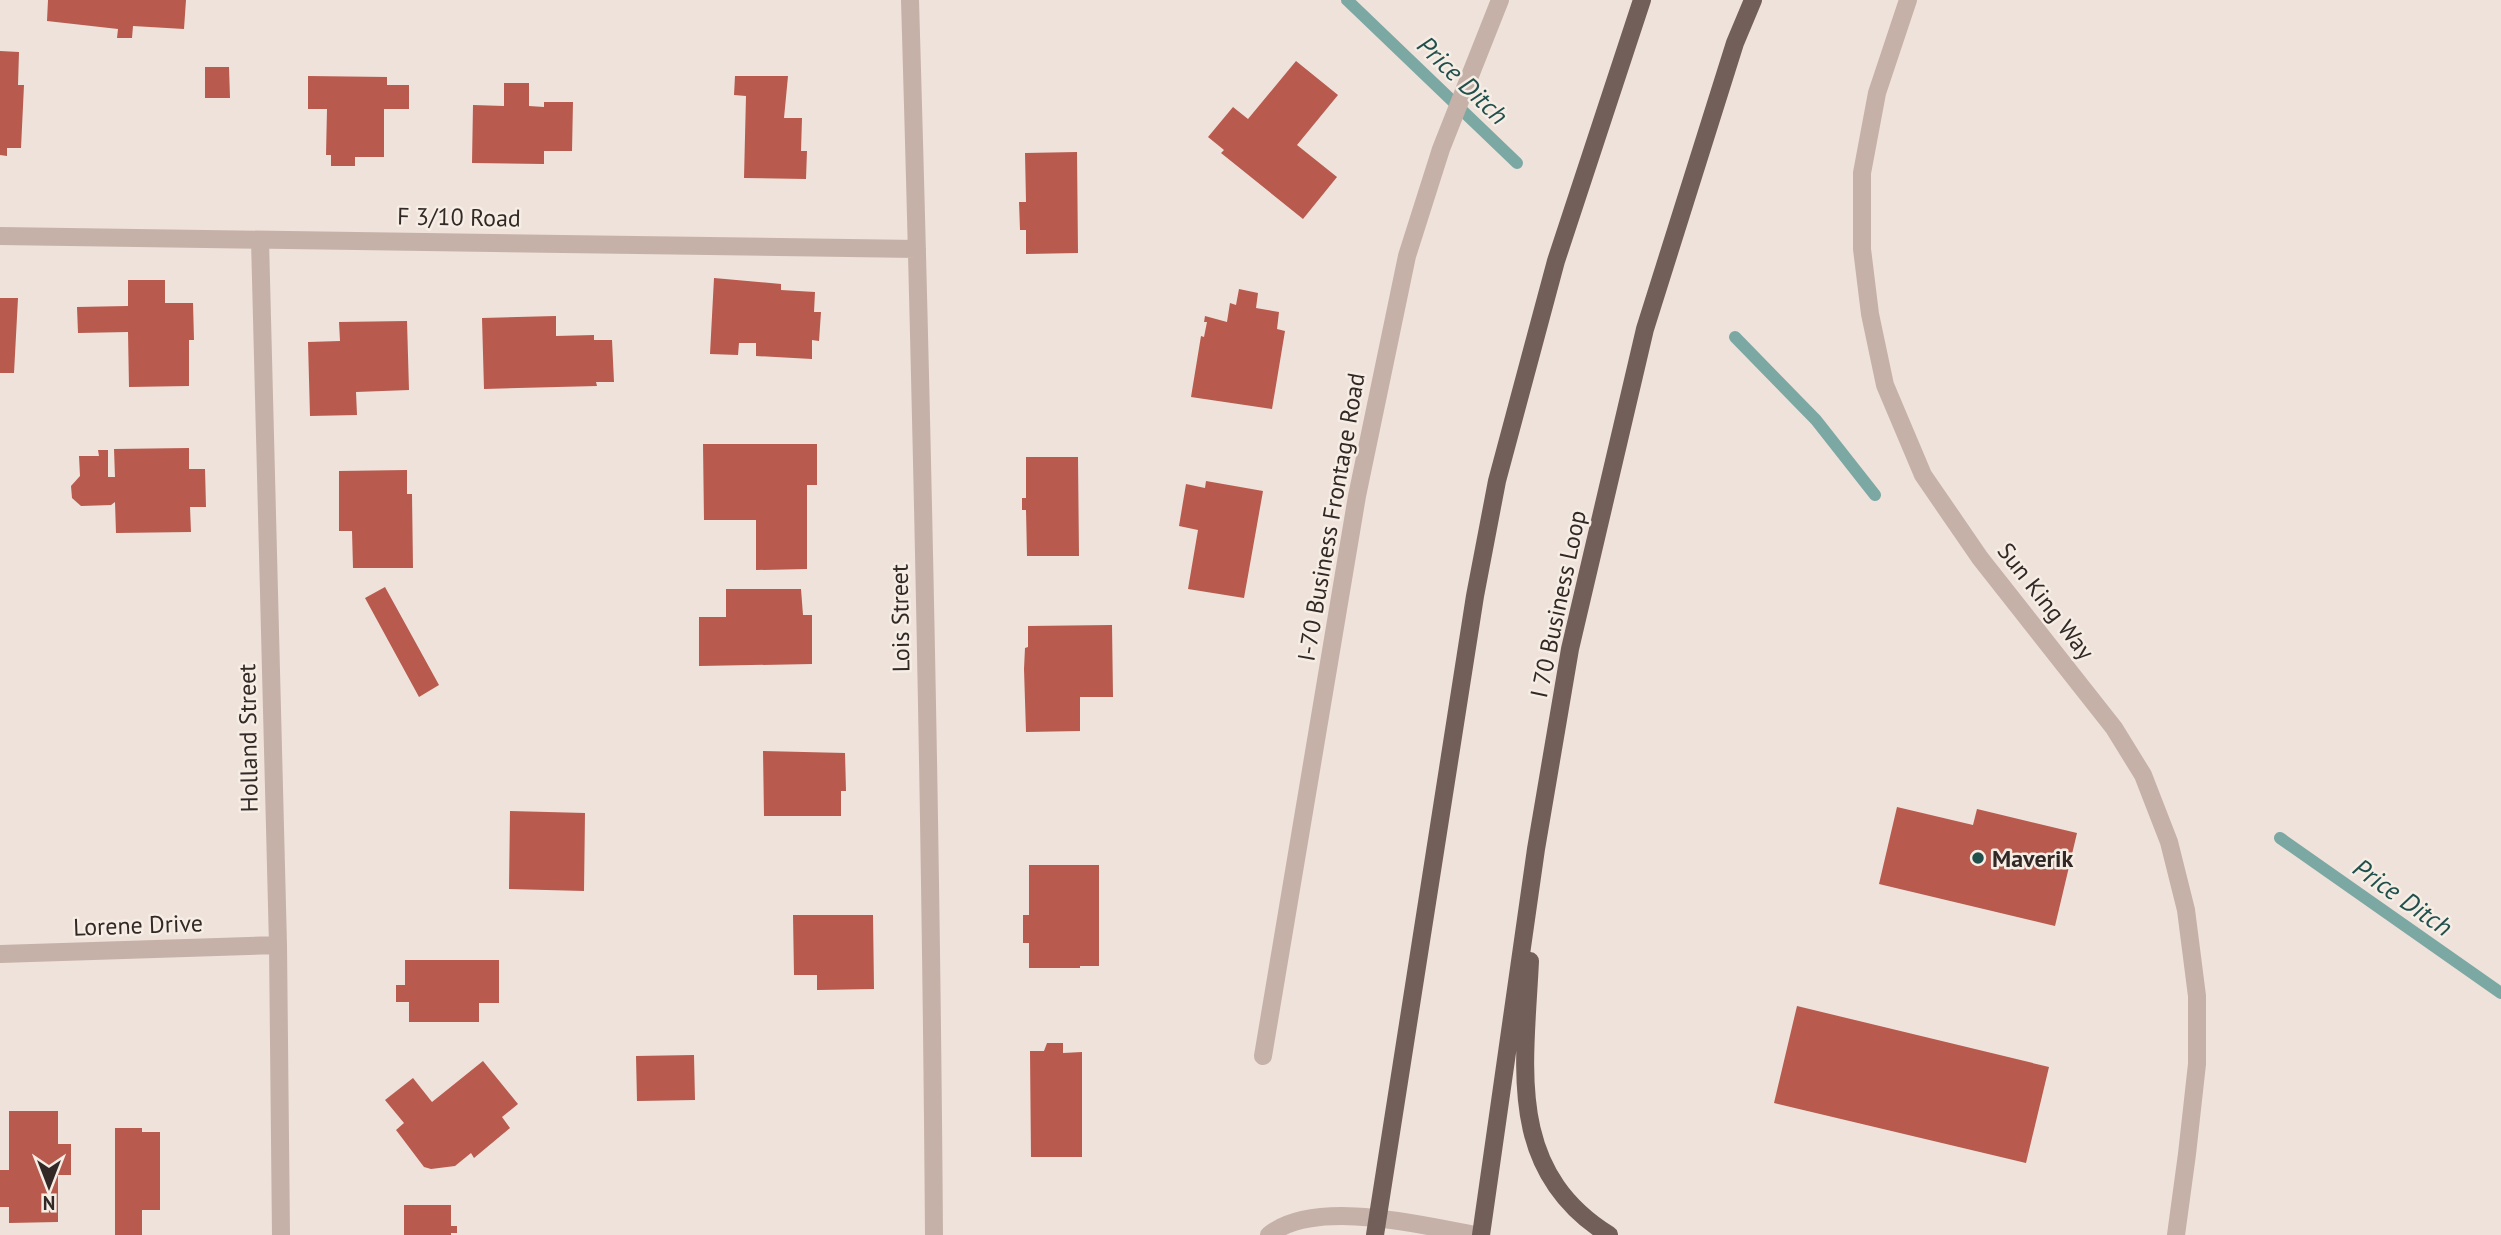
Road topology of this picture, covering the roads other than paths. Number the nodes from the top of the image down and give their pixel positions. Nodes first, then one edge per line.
1 (910, 0) edge
2 (1500, 0) edge
3 (1642, 0) edge
4 (1752, 0) edge
5 (1908, 0) edge
6 (0, 236) edge
7 (260, 240) junction
8 (917, 249) junction
9 (1536, 849) junction
10 (278, 945) junction
11 (0, 954) edge
12 (1264, 1056) dead end
13 (1378, 1217) junction
14 (281, 1235) edge
15 (934, 1235) edge
16 (1269, 1235) edge
17 (1375, 1235) edge
18 (1475, 1235) edge
19 (1482, 1235) edge
20 (1609, 1235) edge
21 (2176, 1235) edge

1 - 8 street, Lois Street
2 - 12 street, I-70 Business Frontage Road
3 - 13 main road
4 - 9 main road, I 70 Business Loop
5 - 21 street, Sun King Way
6 - 7 street, F 3/10 Road
7 - 8 street, F 3/10 Road
7 - 10 street, Holland Street
8 - 15 street, Lois Street
9 - 19 main road, I 70 Business Loop
9 - 20 main road
10 - 11 street, Lorene Drive
10 - 14 street, Holland Street
13 - 16 street
13 - 17 main road
13 - 18 street

